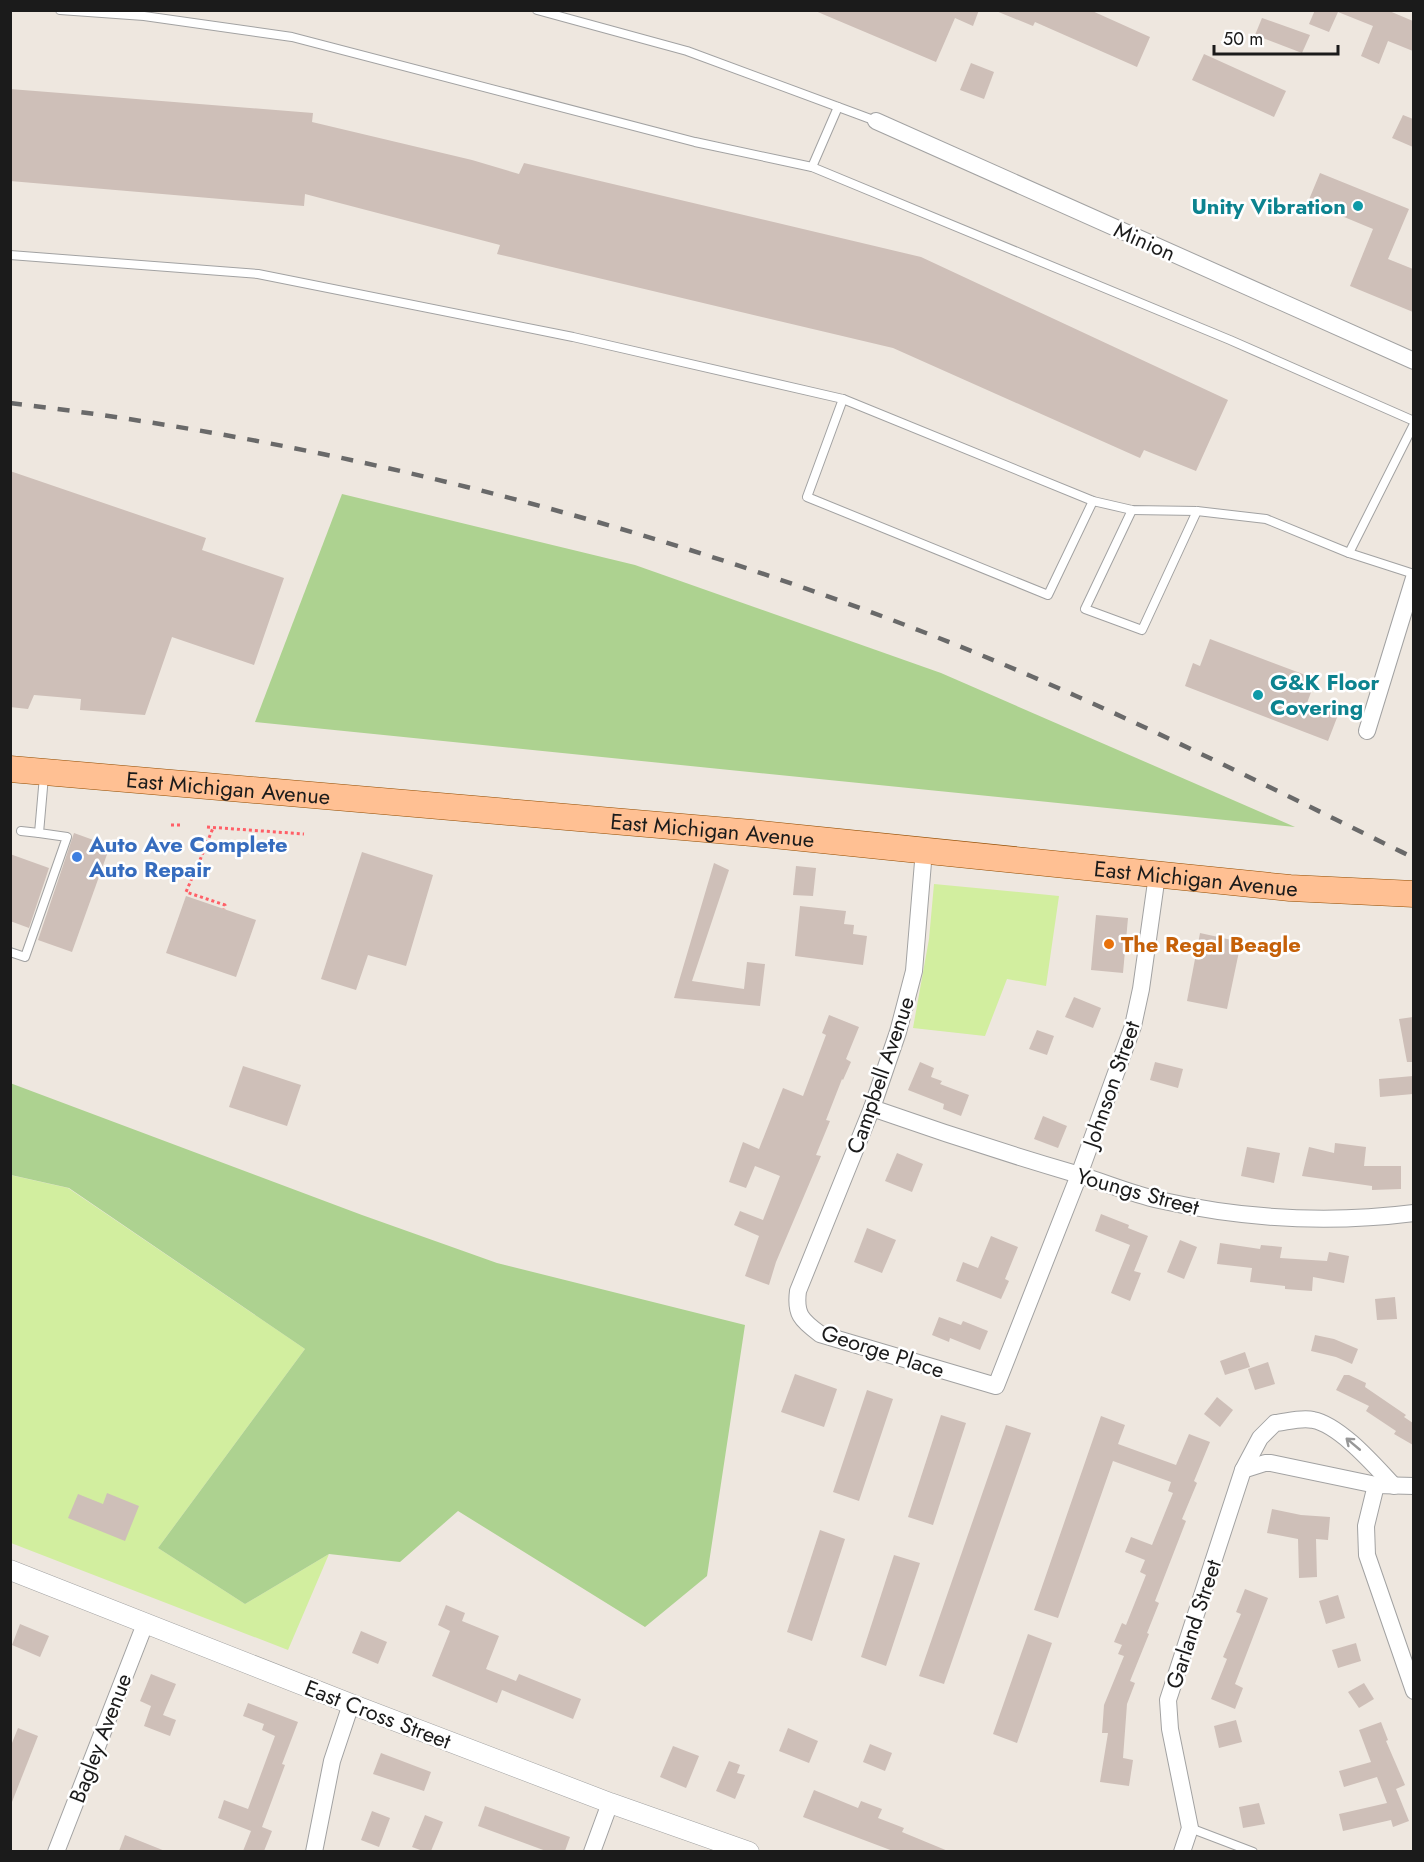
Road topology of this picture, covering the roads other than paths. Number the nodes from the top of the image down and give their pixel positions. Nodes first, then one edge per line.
1 (60, 10) edge
2 (155, 10) edge
3 (537, 10) edge
4 (144, 13) edge
5 (838, 107) junction
6 (876, 121) joint
7 (812, 167) junction
8 (10, 255) edge
9 (1413, 361) edge
10 (843, 399) junction
11 (1413, 423) edge
12 (1093, 501) junction
13 (1132, 510) junction
14 (1197, 511) junction
15 (1349, 553) junction
16 (1413, 574) edge
17 (1413, 578) edge
18 (1367, 731) dead end
19 (10, 770) edge
20 (45, 772) junction
21 (21, 831) dead end
22 (39, 833) junction
23 (924, 850) junction
24 (1157, 874) junction
25 (1413, 894) edge
26 (10, 952) edge
27 (872, 1108) junction
28 (1079, 1175) junction
29 (1413, 1213) edge
30 (798, 1290) joint
31 (996, 1386) joint
32 (1244, 1470) junction
33 (1376, 1485) junction
34 (1394, 1486) junction
35 (1413, 1486) edge
36 (10, 1570) edge
37 (145, 1624) junction
38 (1413, 1691) edge
39 (351, 1704) junction
40 (610, 1803) junction
41 (1190, 1828) junction
42 (56, 1851) edge
43 (314, 1851) edge
44 (592, 1851) edge
45 (749, 1851) edge
46 (1182, 1851) edge
47 (1253, 1851) edge

1 - 4 lane
2 - 4 lane
3 - 5 lane
4 - 7 lane
5 - 6 lane
5 - 7 lane
6 - 9 street, Minion
7 - 11 lane
8 - 10 lane
10 - 12 lane
10 - 12 lane
11 - 15 lane
12 - 13 lane
13 - 14 lane
13 - 14 lane
14 - 15 lane
15 - 16 lane
17 - 18 street
19 - 20 main road, East Michigan Avenue
20 - 22 lane
20 - 23 main road, East Michigan Avenue
21 - 22 lane
22 - 26 lane
23 - 24 main road, East Michigan Avenue
23 - 27 street, Campbell Avenue
24 - 25 main road, East Michigan Avenue
24 - 28 street, Johnson Street
27 - 28 street, Youngs Street
27 - 30 street, Campbell Avenue
28 - 29 street, Youngs Street
28 - 31 street, Johnson Street
30 - 31 street, George Place
32 - 33 street
34 -> 32 street, Garland Street
32 - 41 street, Garland Street
33 - 34 street
33 - 38 street
34 - 35 street
36 - 37 street, East Cross Street
37 - 39 street, East Cross Street
37 - 42 street, Bagley Avenue
39 - 40 street, East Cross Street
39 - 43 street
40 - 44 street
40 - 45 street, East Cross Street
41 - 46 street
41 - 47 lane

